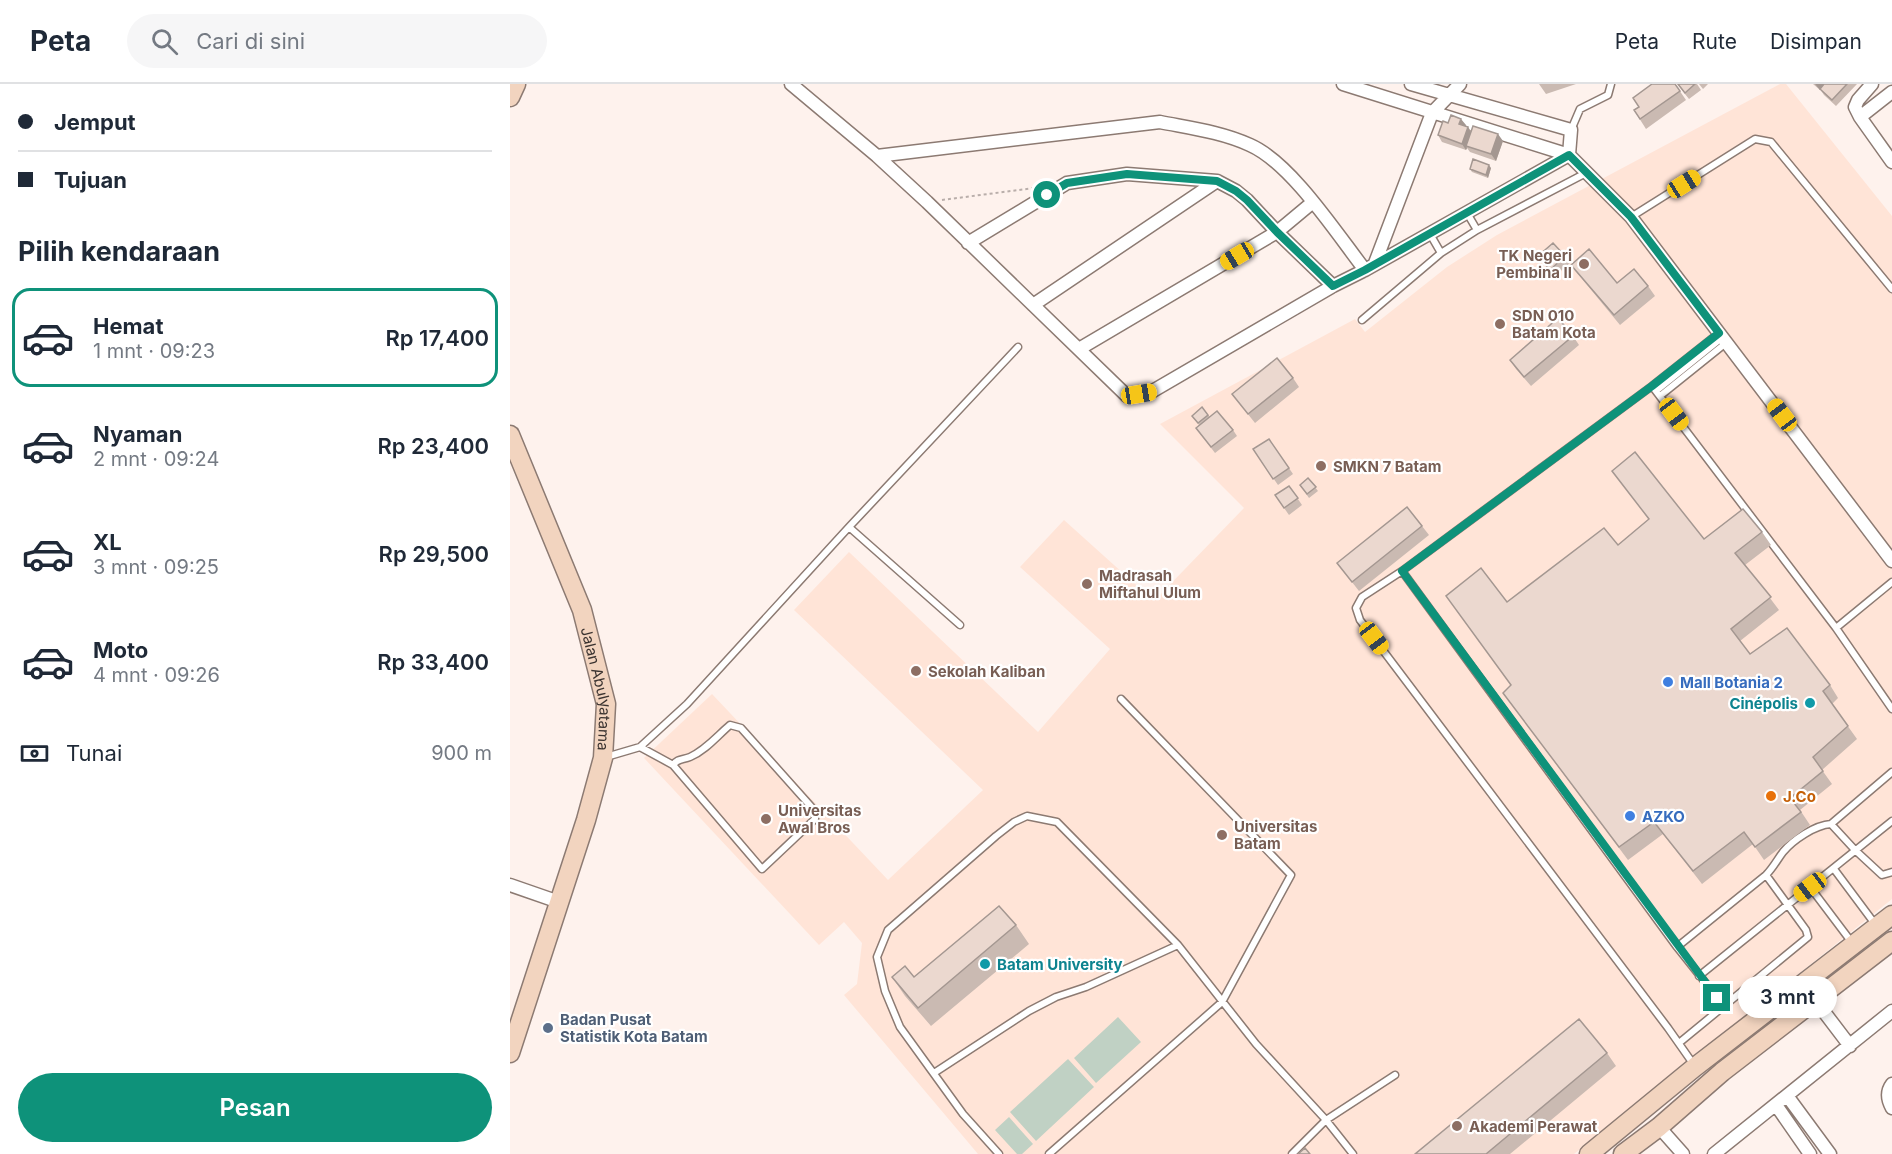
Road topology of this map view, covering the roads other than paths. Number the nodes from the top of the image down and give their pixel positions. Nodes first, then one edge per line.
1 (516, 84) edge
2 (791, 84) edge
3 (1343, 84) edge
4 (1411, 84) edge
5 (1460, 84) edge
6 (1611, 84) edge
7 (1872, 84) edge
8 (1892, 92) edge
9 (1451, 94) junction
10 (510, 97) edge
11 (1432, 113) junction
12 (1860, 117) junction
13 (1571, 130) junction
14 (1569, 155) junction
15 (877, 156) junction
16 (1892, 162) edge
17 (1587, 173) junction
18 (1217, 181) junction
19 (1313, 202) junction
20 (1467, 213) junction
21 (1631, 217) junction
22 (1477, 230) junction
23 (1277, 232) junction
24 (1430, 233) junction
25 (968, 243) junction
26 (1441, 253) junction
27 (1370, 267) junction
28 (1333, 286) junction
29 (1892, 289) edge
30 (1033, 305) junction
31 (1362, 320) dead end
32 (1723, 338) junction
33 (1018, 347) dead end
34 (1078, 349) junction
35 (1656, 391) junction
36 (510, 438) edge
37 (849, 527) junction
38 (1892, 561) edge
39 (1402, 571) junction
40 (1892, 582) edge
41 (960, 625) dead end
42 (1836, 628) junction
43 (1121, 699) dead end
44 (1892, 709) edge
45 (640, 747) junction
46 (603, 758) junction
47 (673, 765) junction
48 (1892, 772) edge
49 (1892, 821) edge
50 (1831, 824) junction
51 (1855, 850) junction
52 (1834, 869) junction
53 (1892, 872) edge
54 (1766, 875) junction
55 (510, 885) edge
56 (1810, 887) junction
57 (559, 902) junction
58 (1786, 905) junction
59 (1892, 915) edge
60 (1877, 926) junction
61 (1178, 945) junction
62 (1853, 945) junction
63 (1890, 946) edge
64 (1677, 947) junction
65 (1699, 976) junction
66 (1815, 1000) junction
67 (1222, 1002) junction
68 (1724, 1006) junction
69 (1892, 1011) edge
70 (1679, 1043) junction
71 (1850, 1046) junction
72 (510, 1053) edge
73 (1695, 1067) junction
74 (934, 1073) junction
75 (1395, 1075) dead end
76 (1892, 1084) edge
77 (1788, 1097) junction
78 (1776, 1106) junction
79 (1892, 1107) edge
80 (1326, 1120) junction
81 (1659, 1127) junction
82 (999, 1154) edge
83 (1049, 1154) edge
84 (1292, 1154) edge
85 (1353, 1154) edge
86 (1589, 1154) edge
87 (1623, 1154) edge
88 (1683, 1154) edge
89 (1714, 1154) edge
90 (1810, 1154) edge
91 (1830, 1154) edge

1 - 10 main road
2 - 15 street
3 - 11 street
4 - 9 street
5 - 9 street
6 - 13 lane
7 - 12 street
8 - 12 street
9 - 11 street
9 - 13 street
11 - 14 street
11 - 27 street
12 - 16 street
13 - 14 street
14 - 17 street
14 - 20 street
15 - 19 street
15 - 25 street
17 - 21 street
17 - 22 lane
18 - 23 street
18 - 25 street
18 - 30 street
19 - 23 street
19 - 27 street
20 - 22 lane
20 - 24 street
21 - 29 lane
21 - 32 street
22 - 26 lane
23 - 28 street
23 - 34 street
24 - 26 lane
24 - 27 street
25 - 30 street
26 - 31 lane
27 - 28 street
28 - 34 street
30 - 34 street
32 - 35 lane
32 - 35 lane
32 - 38 street
33 - 37 lane
35 - 39 lane
35 - 42 lane
36 - 46 main road, Jalan Abulyatama
37 - 41 lane
37 - 45 lane
39 - 64 lane
39 - 70 lane
40 - 42 lane
42 - 44 lane
43 - 67 lane
45 - 46 lane
45 - 47 lane
46 - 57 main road, Jalan Abulyatama
47 - 47 lane
48 - 50 lane
49 - 51 lane
50 - 51 lane
50 - 54 lane
51 - 52 lane
51 - 53 lane
52 - 56 lane
52 - 60 lane
54 - 58 lane
54 - 64 lane
55 - 57 street
56 - 58 lane
56 - 62 lane
57 - 72 main road, Jalan Abulyatama
58 - 65 lane
58 - 68 lane
59 - 60 main road
60 - 62 main road
61 - 67 lane
61 - 74 lane
61 - 74 lane
62 - 73 main road
63 - 66 main road
64 - 65 lane
65 - 68 lane
66 - 71 street
66 - 81 main road
67 - 80 lane
67 - 83 lane
68 - 70 lane
69 - 71 street
70 - 73 lane
71 - 77 street
73 - 86 main road
74 - 82 lane
75 - 80 lane
76 - 79 street
77 - 78 street
77 - 91 street
78 - 89 street
78 - 90 street
80 - 84 lane
80 - 85 lane
81 - 87 main road
81 - 88 street

